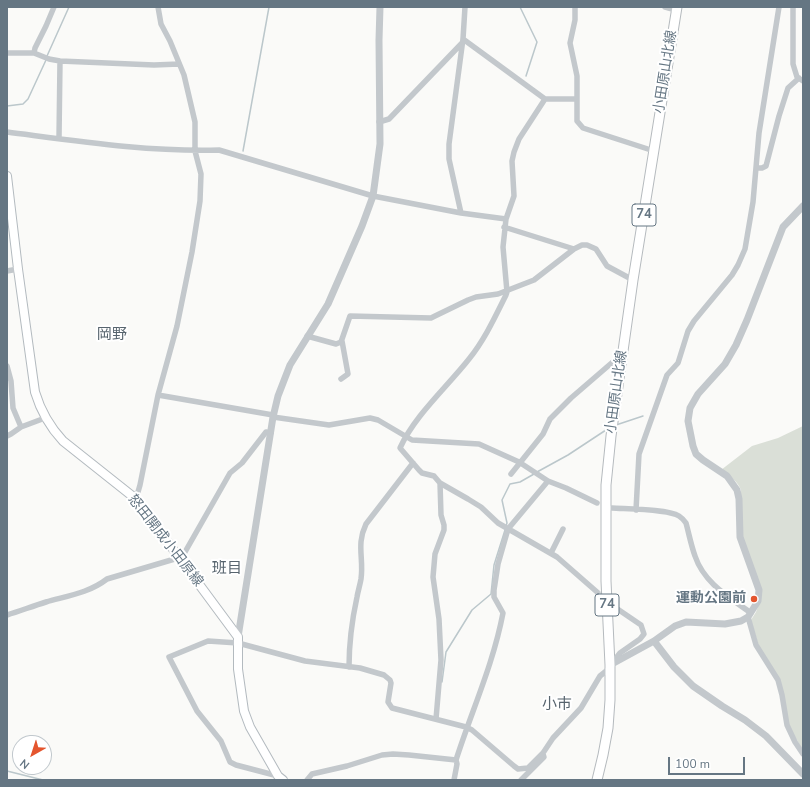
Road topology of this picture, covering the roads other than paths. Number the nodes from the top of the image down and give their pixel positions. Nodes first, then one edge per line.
1 (54, 7) edge
2 (158, 7) edge
3 (380, 7) edge
4 (465, 7) edge
5 (575, 7) edge
6 (666, 7) edge
7 (779, 7) edge
8 (793, 7) edge
9 (676, 8) edge
10 (463, 41) junction
11 (7, 53) edge
12 (34, 53) junction
13 (60, 61) junction
14 (179, 64) junction
15 (801, 80) edge
16 (545, 99) junction
17 (577, 99) junction
18 (379, 122) junction
19 (7, 132) edge
20 (59, 138) junction
21 (195, 151) junction
22 (654, 151) junction
23 (756, 168) junction
24 (7, 176) edge
25 (373, 196) junction
26 (803, 206) edge
27 (461, 213) junction
28 (506, 219) junction
29 (504, 228) junction
30 (574, 249) junction
31 (18, 269) junction
32 (7, 271) edge
33 (633, 280) junction
34 (507, 292) junction
35 (307, 336) junction
36 (342, 341) junction
37 (623, 354) junction
38 (7, 366) edge
39 (342, 379) dead end
40 (158, 395) junction
41 (273, 416) junction
42 (45, 418) junction
43 (21, 426) junction
44 (271, 433) junction
45 (7, 436) edge
46 (407, 436) junction
47 (519, 462) junction
48 (412, 463) junction
49 (511, 474) dead end
50 (548, 481) junction
51 (440, 483) junction
52 (136, 499) junction
53 (597, 503) dead end
54 (612, 508) dead end
55 (636, 510) junction
56 (508, 529) junction
57 (563, 529) dead end
58 (551, 553) junction
59 (178, 558) junction
60 (597, 592) tunnel mouth
61 (616, 608) tunnel mouth
62 (7, 615) edge
63 (750, 615) junction
64 (238, 640) junction
65 (654, 641) junction
66 (349, 667) junction
67 (610, 667) junction
68 (436, 719) junction
69 (466, 727) junction
70 (543, 753) junction
71 (803, 754) edge
72 (456, 760) junction
73 (803, 774) edge
74 (281, 778) edge
75 (307, 780) edge
76 (454, 780) edge
77 (520, 780) edge
78 (597, 780) edge

1 - 12 street
2 - 14 street
3 - 18 street
4 - 10 street
5 - 17 street
6 - 9 street
7 - 23 street
8 - 15 street
9 - 22 main road, 小田原山北線 / 74
10 - 16 street
10 - 18 street
10 - 27 street
11 - 12 street
12 - 13 street
13 - 14 street
13 - 20 street
14 - 21 street
15 - 23 street
16 - 17 street
16 - 28 street
17 - 22 street
18 - 25 street
19 - 20 street
20 - 21 street
21 - 25 street
21 - 40 street
22 - 33 main road, 小田原山北線 / 74
23 - 55 street
24 - 31 main road, 怒田開成小田原線
25 - 27 street
25 - 35 street
26 - 63 street
27 - 28 street
28 - 29 street
29 - 30 street
29 - 34 street
30 - 33 street
30 - 34 street
31 - 32 street
31 - 42 main road, 怒田開成小田原線
33 - 37 main road, 小田原山北線 / 74
34 - 36 street
34 - 46 street
35 - 36 street
35 - 41 street
36 - 39 street
37 - 47 street
37 - 67 main road, 小田原山北線 / 74
38 - 43 street
40 - 41 street
40 - 52 street
41 - 44 street
41 - 46 street
42 - 43 street
42 - 52 main road, 怒田開成小田原線
43 - 45 street
44 - 59 street
44 - 64 street
46 - 47 street
46 - 48 street
47 - 49 street
47 - 50 street
48 - 51 street
48 - 66 street
50 - 53 street
50 - 56 street
51 - 56 street
51 - 68 street
52 - 59 main road, 怒田開成小田原線
54 - 55 street
55 - 63 street
56 - 58 street
56 - 69 street
57 - 58 street
58 - 60 street
59 - 62 street
59 - 64 main road, 怒田開成小田原線
61 - 67 street
63 - 65 street
63 - 71 street
64 - 66 street
64 - 74 main road
64 - 74 street
65 - 67 street
65 - 73 street
66 - 68 street
67 - 70 street
67 - 78 main road, 小田原山北線 / 74
68 - 69 street
69 - 70 street
69 - 72 street
70 - 77 street
72 - 75 street
72 - 76 street

